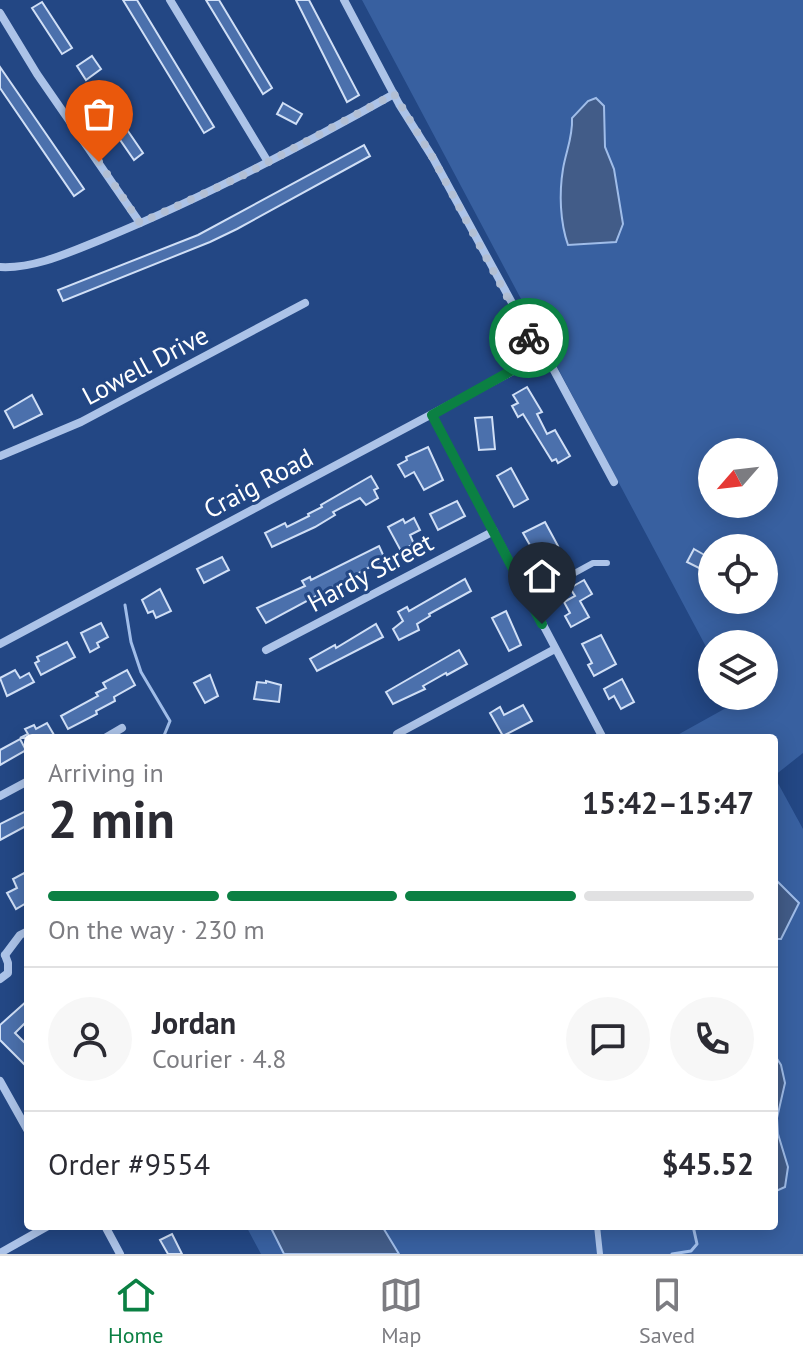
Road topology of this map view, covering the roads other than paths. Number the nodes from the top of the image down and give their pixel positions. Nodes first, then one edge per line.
1 (170, 0) edge
2 (344, 0) edge
3 (0, 13) edge
4 (394, 94) junction
5 (268, 162) junction
6 (140, 223) junction
7 (0, 267) edge
8 (305, 303) dead end
9 (530, 351) junction
10 (432, 415) junction
11 (0, 456) edge
12 (614, 482) dead end
13 (494, 531) junction
14 (607, 563) dead end
15 (529, 598) junction
16 (0, 644) edge
17 (555, 649) junction
18 (266, 650) dead end
19 (122, 728) dead end
20 (112, 734) edge
21 (397, 734) dead end
22 (601, 734) edge
23 (24, 783) edge
24 (0, 796) edge
25 (24, 933) edge
26 (2, 955) edge
27 (0, 979) edge
28 (0, 1081) edge
29 (24, 1124) edge
30 (41, 1230) edge
31 (107, 1230) edge
32 (597, 1230) edge
33 (0, 1253) edge
34 (120, 1254) edge
35 (600, 1254) edge

1 - 5 street
2 - 4 street
3 - 6 street
4 - 5 street
4 - 9 street
5 - 6 street
6 - 7 street
8 - 11 street, Lowell Drive
9 - 10 street, Craig Road
9 - 12 street
10 - 13 street
10 - 16 street, Craig Road
13 - 15 street
13 - 18 street, Hardy Street
14 - 15 lane
15 - 17 street
17 - 21 street
17 - 22 street
19 - 20 street
23 - 24 street
25 - 26 street
26 - 27 street
28 - 29 street
30 - 33 street
31 - 34 street
32 - 35 lane

